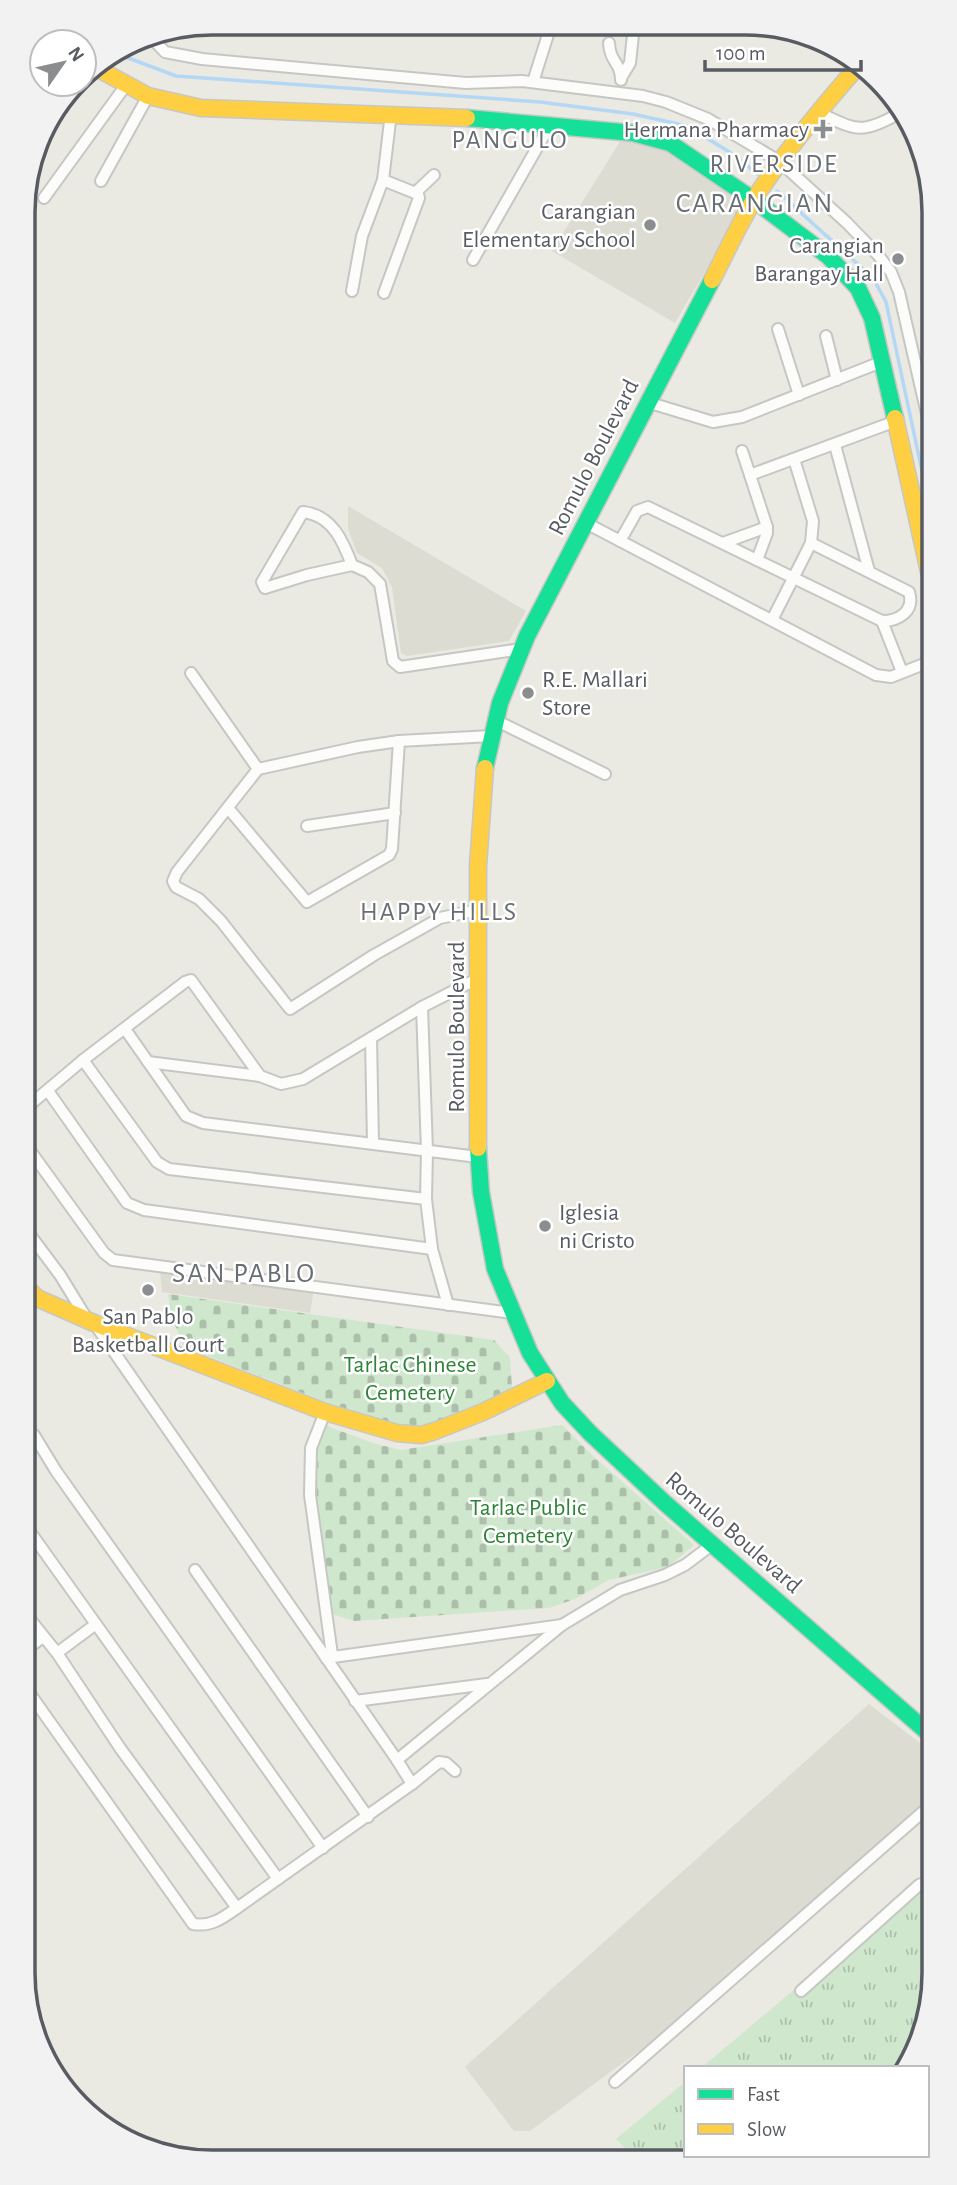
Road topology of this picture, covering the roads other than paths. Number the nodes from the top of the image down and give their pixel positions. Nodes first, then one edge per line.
1 (548, 35) edge
2 (633, 35) edge
3 (609, 43) dead end
4 (158, 44) edge
5 (104, 72) edge
6 (853, 72) edge
7 (621, 78) junction
8 (533, 82) junction
9 (126, 85) junction
10 (621, 93) junction
11 (148, 96) junction
12 (817, 112) junction
13 (391, 113) junction
14 (893, 117) edge
15 (550, 125) junction
16 (779, 161) junction
17 (434, 175) dead end
18 (383, 180) junction
19 (101, 181) dead end
20 (415, 193) junction
21 (44, 198) dead end
22 (754, 200) junction
23 (473, 260) dead end
24 (352, 291) dead end
25 (384, 293) dead end
26 (778, 329) dead end
27 (826, 336) dead end
28 (881, 362) junction
29 (837, 380) junction
30 (922, 392) edge
31 (799, 395) junction
32 (647, 402) junction
33 (896, 421) junction
34 (835, 445) junction
35 (743, 451) dead end
36 (794, 459) junction
37 (750, 475) junction
38 (586, 523) junction
39 (767, 527) junction
40 (922, 540) edge
41 (620, 541) junction
42 (723, 543) junction
43 (811, 543) junction
44 (757, 560) junction
45 (352, 565) junction
46 (869, 571) junction
47 (794, 579) junction
48 (772, 620) junction
49 (882, 621) junction
50 (521, 649) junction
51 (922, 665) edge
52 (902, 672) junction
53 (191, 673) dead end
54 (493, 728) junction
55 (399, 741) junction
56 (258, 769) junction
57 (605, 774) dead end
58 (228, 808) junction
59 (395, 813) junction
60 (307, 826) dead end
61 (478, 910) junction
62 (478, 978) junction
63 (422, 1007) junction
64 (125, 1029) junction
65 (371, 1038) junction
66 (83, 1060) junction
67 (148, 1062) junction
68 (260, 1076) junction
69 (48, 1091) junction
70 (35, 1101) edge
71 (373, 1143) junction
72 (427, 1151) junction
73 (35, 1157) edge
74 (478, 1157) junction
75 (426, 1199) junction
76 (35, 1242) edge
77 (432, 1250) junction
78 (35, 1295) edge
79 (448, 1305) junction
80 (512, 1313) junction
81 (90, 1321) junction
82 (547, 1381) junction
83 (325, 1412) junction
84 (35, 1437) edge
85 (35, 1539) edge
86 (713, 1544) junction
87 (195, 1570) dead end
88 (96, 1624) junction
89 (562, 1625) junction
90 (35, 1626) edge
91 (43, 1637) junction
92 (35, 1643) edge
93 (57, 1653) junction
94 (329, 1657) junction
95 (487, 1684) junction
96 (35, 1701) edge
97 (355, 1701) junction
98 (922, 1727) edge
99 (397, 1760) junction
100 (454, 1771) dead end
101 (412, 1784) junction
102 (922, 1813) edge
103 (368, 1817) junction
104 (323, 1848) junction
105 (278, 1879) junction
106 (922, 1884) edge
107 (237, 1908) junction
108 (801, 1992) dead end
109 (615, 2082) dead end

1 - 8 street
2 - 7 street
3 - 7 street
4 - 8 street
5 - 9 main road
6 - 12 main road, Romulo Boulevard
7 - 10 street
8 - 10 street
9 - 11 main road
9 - 21 street
10 - 16 street
11 - 13 main road
11 - 19 street
12 - 14 street
12 - 16 main road, Romulo Boulevard
13 - 15 main road
13 - 18 street
15 - 22 main road
15 - 23 street
16 - 22 main road, Romulo Boulevard
16 - 30 street
17 - 20 street
18 - 20 street
18 - 24 street
20 - 25 street
22 - 28 main road
22 - 32 main road, Romulo Boulevard
26 - 31 street
27 - 29 street
28 - 29 street
28 - 33 main road
29 - 31 street
31 - 32 street
32 - 38 main road, Romulo Boulevard
33 - 34 street
33 - 40 main road
34 - 36 street
34 - 46 street
35 - 37 street
36 - 37 street
36 - 43 street
37 - 39 street
38 - 41 street
38 - 50 main road, Romulo Boulevard
39 - 42 street
39 - 44 street
41 - 42 street
41 - 48 street
42 - 44 street
43 - 46 street
43 - 47 street
44 - 47 street
45 - 45 street
45 - 50 street
46 - 49 street
47 - 48 street
47 - 49 street
48 - 52 street
49 - 52 street
50 - 54 main road, Romulo Boulevard
51 - 52 street
53 - 56 street
54 - 55 street
54 - 57 street
54 - 61 main road, Romulo Boulevard
55 - 56 street
55 - 59 street
56 - 58 street
58 - 59 street
58 - 61 street
59 - 60 street
61 - 62 main road, Romulo Boulevard
62 - 63 street
62 - 74 main road, Romulo Boulevard
63 - 65 street
63 - 72 street
64 - 66 street
64 - 67 street
64 - 68 street
65 - 68 street
65 - 71 street
66 - 69 street
66 - 75 street
67 - 68 street
67 - 71 street
69 - 70 street
69 - 77 street
71 - 72 street
72 - 74 street
72 - 75 street
73 - 79 street
74 - 80 main road, Romulo Boulevard
75 - 77 street
76 - 81 street
77 - 79 street
78 - 81 main road
79 - 80 street
80 - 82 main road, Romulo Boulevard
81 - 83 main road
81 - 94 street
82 - 83 main road
82 - 86 main road, Romulo Boulevard
83 - 94 street
84 - 104 street
85 - 88 street
86 - 89 street
86 - 98 main road, Romulo Boulevard
87 - 103 street
88 - 93 street
88 - 105 street
89 - 94 street
89 - 95 street
90 - 91 street
91 - 92 street
91 - 93 street
93 - 107 street
94 - 97 street
95 - 97 street
95 - 99 street
96 - 107 street
97 - 99 street
99 - 101 street
100 - 101 street
101 - 103 street
102 - 109 street
103 - 104 street
104 - 105 street
105 - 107 street
106 - 108 street

